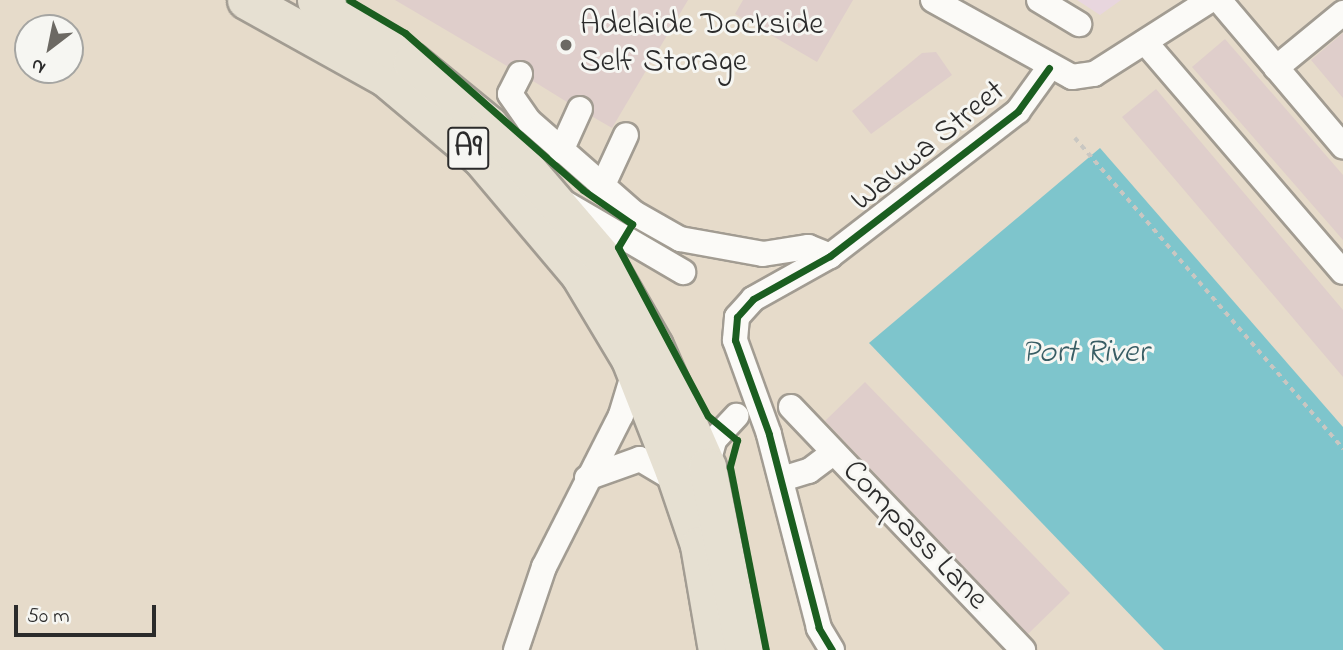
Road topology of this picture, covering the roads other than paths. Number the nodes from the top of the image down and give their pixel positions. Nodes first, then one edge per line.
1 (246, 0) edge
2 (316, 0) edge
3 (1040, 0) edge
4 (1210, 0) edge
5 (1219, 0) edge
6 (942, 2) edge
7 (1343, 13) edge
8 (1079, 23) dead end
9 (1144, 42) junction
10 (1049, 68) junction
11 (1276, 68) junction
12 (520, 74) dead end
13 (580, 109) dead end
14 (626, 135) dead end
15 (1343, 146) edge
16 (561, 151) junction
17 (601, 187) junction
18 (558, 199) junction
19 (830, 256) junction
20 (683, 272) dead end
21 (1343, 272) edge
22 (635, 369) junction
23 (791, 407) dead end
24 (736, 416) dead end
25 (834, 452) junction
26 (692, 474) junction
27 (587, 478) junction
28 (782, 479) junction
29 (516, 650) edge
30 (717, 650) edge
31 (744, 650) edge
32 (832, 650) edge
33 (1023, 650) edge

1 - 22 highway, A9
2 - 18 highway, A9
3 - 8 street
4 - 9 street
5 - 11 street
6 - 10 street
7 - 11 street
9 - 10 street
9 - 21 street
10 - 19 street, Wauwa Street
11 - 15 street
12 - 16 street
13 - 16 street
14 - 17 street
16 - 17 street
17 - 19 street
18 - 20 street
18 - 26 highway, A9
19 - 28 street, Wauwa Street
22 - 26 highway, A9
22 - 27 street
23 - 25 street, Compass Lane
24 - 26 street
25 - 28 street, Compass Lane
25 - 33 street, Compass Lane
26 - 27 street
26 - 30 highway, A9
26 - 31 highway, A9
27 - 29 street
28 - 32 street, Wauwa Street

